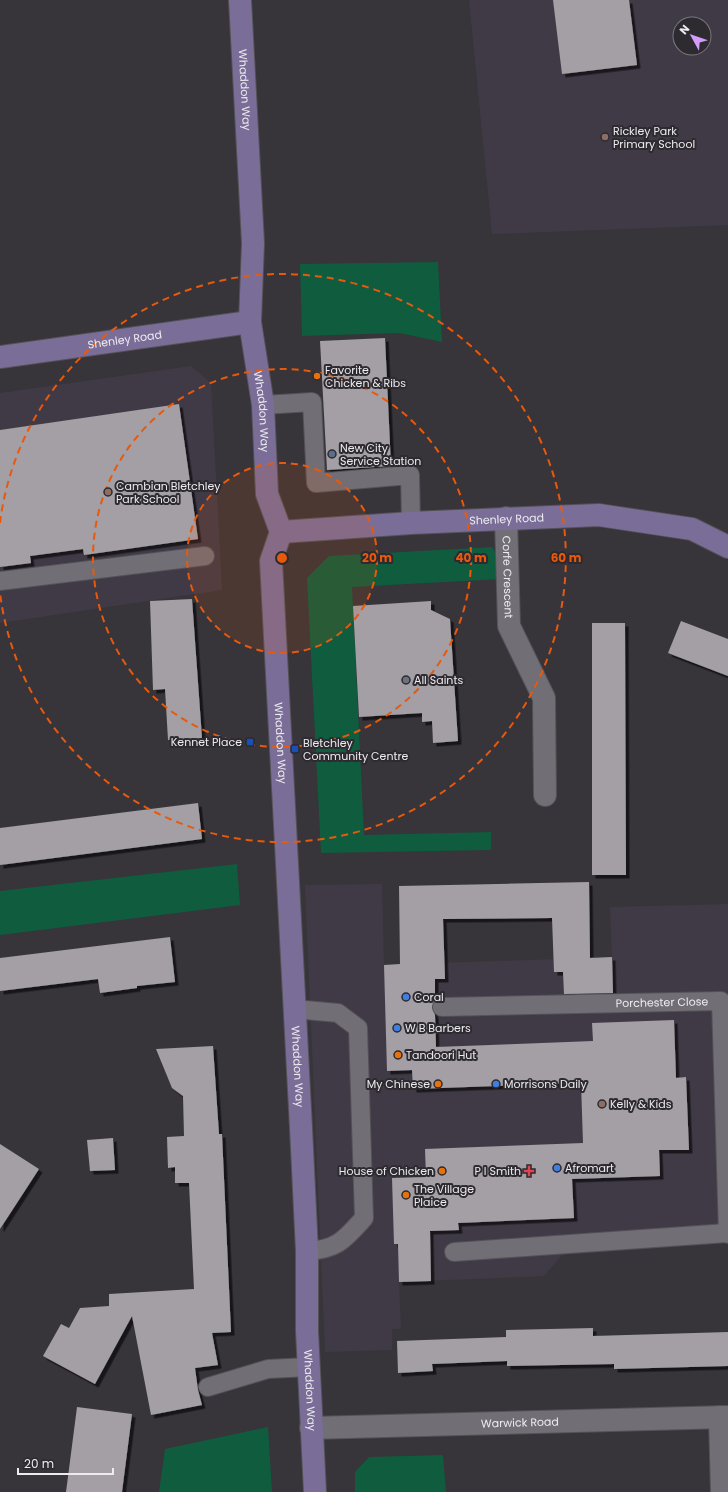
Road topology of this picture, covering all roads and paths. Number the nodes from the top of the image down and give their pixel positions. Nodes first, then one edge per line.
1 (240, 0) edge
2 (250, 322) junction
3 (0, 357) edge
4 (263, 405) junction
5 (506, 518) junction
6 (411, 523) junction
7 (281, 532) junction
8 (728, 547) edge
9 (205, 556) dead end
10 (0, 581) edge
11 (545, 795) dead end
12 (442, 1007) dead end
13 (294, 1009) junction
14 (727, 1234) edge
15 (307, 1251) junction
16 (454, 1252) dead end
17 (309, 1367) junction
18 (208, 1387) dead end
19 (724, 1417) edge
20 (311, 1428) junction
21 (315, 1492) edge
22 (722, 1492) edge

1 - 2 street, Whaddon Way
2 - 3 street, Shenley Road
2 - 4 street, Whaddon Way
4 - 6 lane
4 - 7 street, Whaddon Way
5 - 6 street, Shenley Road
5 - 8 street, Shenley Road
5 - 11 street, Corfe Crescent
6 - 7 street, Shenley Road
7 - 13 street, Whaddon Way
9 - 10 lane
12 - 14 lane, Porchester Close
13 - 15 street, Whaddon Way
13 - 15 lane
14 - 16 lane
15 - 17 street, Whaddon Way
17 - 18 lane
17 - 20 street, Whaddon Way
19 - 20 street, Warwick Road
19 - 22 street
20 - 21 street, Whaddon Way

